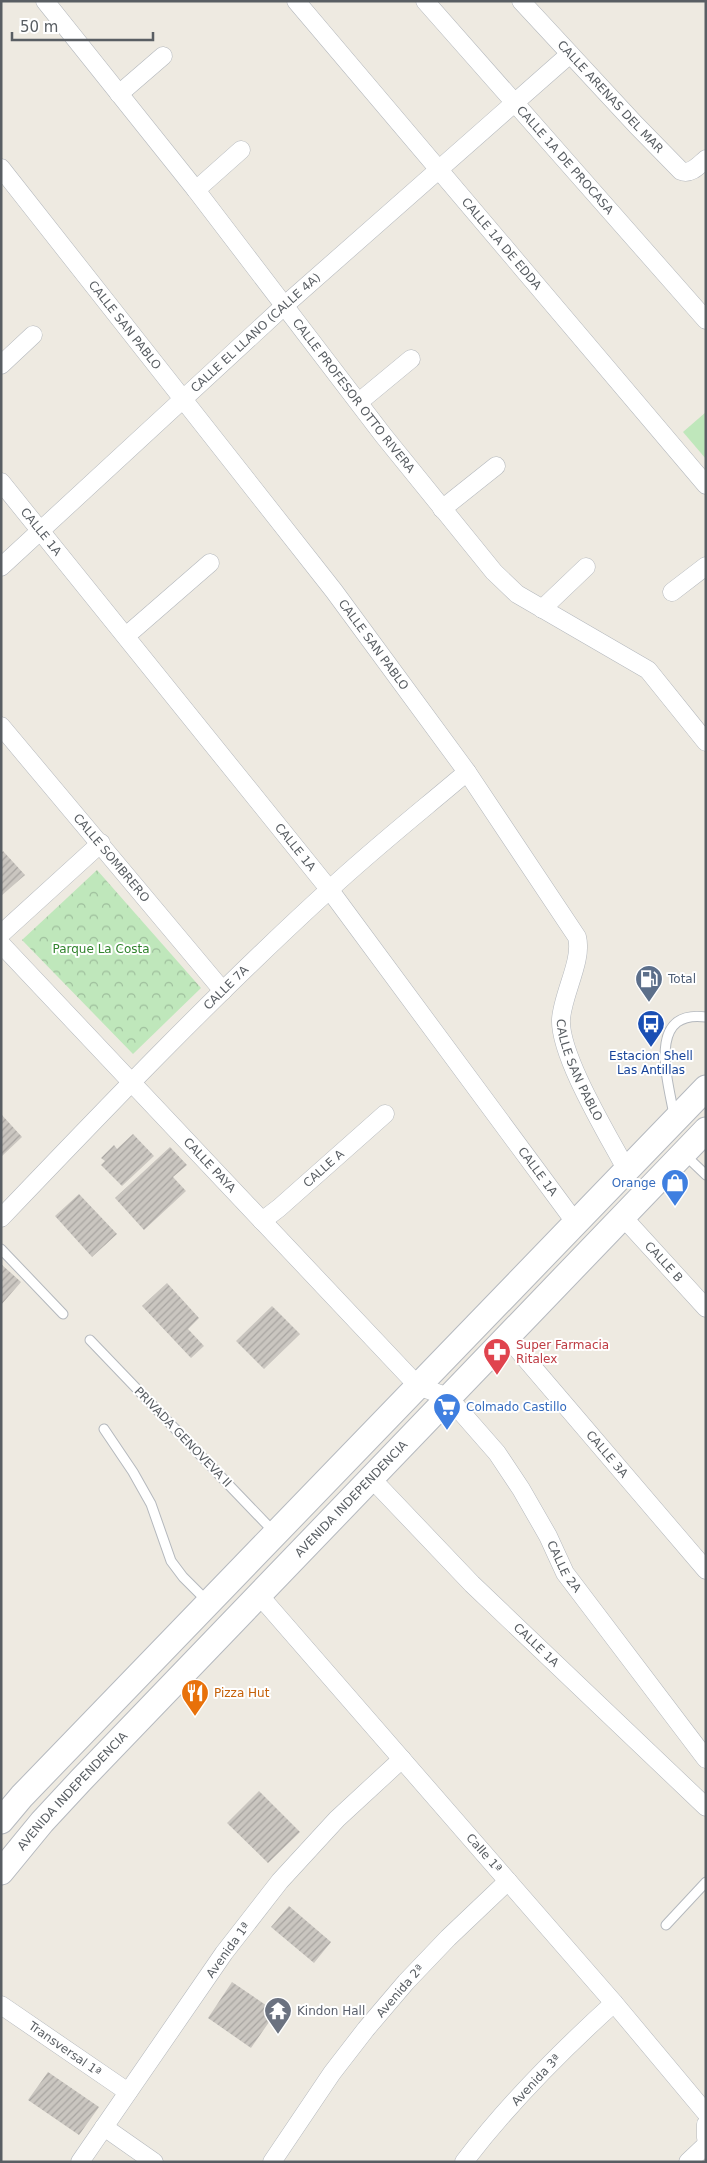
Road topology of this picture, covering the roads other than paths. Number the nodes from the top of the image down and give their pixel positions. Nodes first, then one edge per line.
1 (45, 1) edge
2 (296, 1) edge
3 (425, 1) edge
4 (521, 1) edge
5 (570, 54) junction
6 (163, 56) dead end
7 (119, 94) junction
8 (515, 104) junction
9 (241, 150) dead end
10 (706, 159) edge
11 (1, 168) edge
12 (440, 170) junction
13 (196, 190) junction
14 (284, 306) junction
15 (706, 320) edge
16 (33, 335) dead end
17 (411, 359) dead end
18 (2, 363) edge
19 (183, 400) junction
20 (359, 402) junction
21 (496, 466) dead end
22 (1, 482) edge
23 (706, 485) edge
24 (442, 509) junction
25 (41, 531) junction
26 (210, 563) dead end
27 (706, 566) edge
28 (1, 567) edge
29 (586, 568) dead end
30 (672, 592) dead end
31 (542, 609) junction
32 (126, 636) junction
33 (1, 726) edge
34 (706, 742) edge
35 (467, 772) junction
36 (101, 843) junction
37 (330, 889) junction
38 (1, 934) edge
39 (1, 944) edge
40 (223, 991) junction
41 (706, 1017) edge
42 (132, 1081) junction
43 (706, 1088) edge
44 (384, 1114) dead end
45 (675, 1120) junction
46 (695, 1142) edge
47 (626, 1169) junction
48 (706, 1175) edge
49 (622, 1216) junction
50 (1, 1218) edge
51 (262, 1221) junction
52 (575, 1222) junction
53 (1, 1249) edge
54 (706, 1308) edge
55 (63, 1314) dead end
56 (507, 1337) junction
57 (90, 1340) dead end
58 (418, 1386) junction
59 (448, 1398) junction
60 (104, 1429) dead end
61 (370, 1478) junction
62 (275, 1533) junction
63 (706, 1570) edge
64 (259, 1595) junction
65 (208, 1602) junction
66 (402, 1759) junction
67 (706, 1759) edge
68 (706, 1807) edge
69 (1, 1821) edge
70 (1, 1872) edge
71 (508, 1881) junction
72 (706, 1882) edge
73 (666, 1925) dead end
74 (614, 2003) junction
75 (1, 2005) edge
76 (128, 2092) junction
77 (706, 2114) edge
78 (706, 2124) edge
79 (104, 2127) junction
80 (706, 2138) edge
81 (706, 2145) edge
82 (80, 2162) edge
83 (154, 2162) edge
84 (272, 2162) edge
85 (464, 2162) edge
86 (688, 2162) edge

1 - 7 street, CALLE PROFESOR OTTO RIVERA
2 - 12 street, CALLE 1A DE EDDA
3 - 8 street, CALLE 1A DE PROCASA
4 - 5 street, CALLE ARENAS DEL MAR
5 - 8 street, CALLE EL LLANO (CALLE 4A)
5 - 10 street, CALLE ARENAS DEL MAR
6 - 7 street
7 - 13 street, CALLE PROFESOR OTTO RIVERA
8 - 12 street, CALLE EL LLANO (CALLE 4A)
8 - 15 street, CALLE 1A DE PROCASA
9 - 13 street
11 - 19 street, CALLE SAN PABLO
12 - 14 street, CALLE EL LLANO (CALLE 4A)
12 - 23 street, CALLE 1A DE EDDA
13 - 14 street, CALLE PROFESOR OTTO RIVERA
14 - 19 street, CALLE EL LLANO (CALLE 4A)
14 - 20 street, CALLE PROFESOR OTTO RIVERA
16 - 18 street
17 - 20 street
19 - 25 street, CALLE EL LLANO (CALLE 4A)
19 - 35 street, CALLE SAN PABLO
20 - 24 street, CALLE PROFESOR OTTO RIVERA
21 - 24 street
22 - 25 street, CALLE 1A
24 - 31 street, CALLE PROFESOR OTTO RIVERA
25 - 28 street, CALLE EL LLANO (CALLE 4A)
25 - 32 street, CALLE 1A
26 - 32 street
27 - 30 street
29 - 31 street
31 - 34 street, CALLE PROFESOR OTTO RIVERA
32 - 37 street, CALLE 1A
33 - 36 street, CALLE SOMBRERO
35 - 37 street, CALLE 7A
35 - 47 street, CALLE SAN PABLO
36 - 38 street
36 - 40 street, CALLE SOMBRERO
37 - 40 street, CALLE 7A
37 - 52 street, CALLE 1A
39 - 42 street, CALLE PAYA
40 - 42 street, CALLE 7A
41 - 45 lane
42 - 50 street, CALLE 7A
42 - 51 street, CALLE PAYA
43 - 45 main road
44 - 51 street, CALLE A
45 - 46 main road
45 - 47 main road
46 - 48 lane
46 - 49 main road, AVENIDA INDEPENDENCIA
47 - 52 main road
49 - 54 street, CALLE B
49 - 56 main road, AVENIDA INDEPENDENCIA
51 - 58 street, CALLE PAYA
52 - 58 main road
53 - 55 lane
56 - 59 main road, AVENIDA INDEPENDENCIA
56 - 63 street, CALLE 3A
57 - 62 lane, PRIVADA GENOVEVA II
58 - 59 street, CALLE 2A
58 - 62 main road
59 - 61 main road, AVENIDA INDEPENDENCIA
59 - 67 street, CALLE 2A
60 - 65 lane
61 - 64 main road, AVENIDA INDEPENDENCIA
61 - 68 street, CALLE 1A
62 - 65 main road
64 - 66 street, Calle 1ª
64 - 70 main road, AVENIDA INDEPENDENCIA
65 - 69 main road
66 - 71 street, Calle 1ª
66 - 76 street, Avenida 1ª
71 - 74 street, Calle 1ª
71 - 84 street, Avenida 2ª
72 - 73 lane
74 - 77 street, Calle 1ª
74 - 85 street, Avenida 3ª
75 - 76 street, Transversal 1ª
76 - 79 street, Avenida 1ª
78 - 80 street
79 - 82 street, Avenida 1ª
79 - 83 street
81 - 86 street

